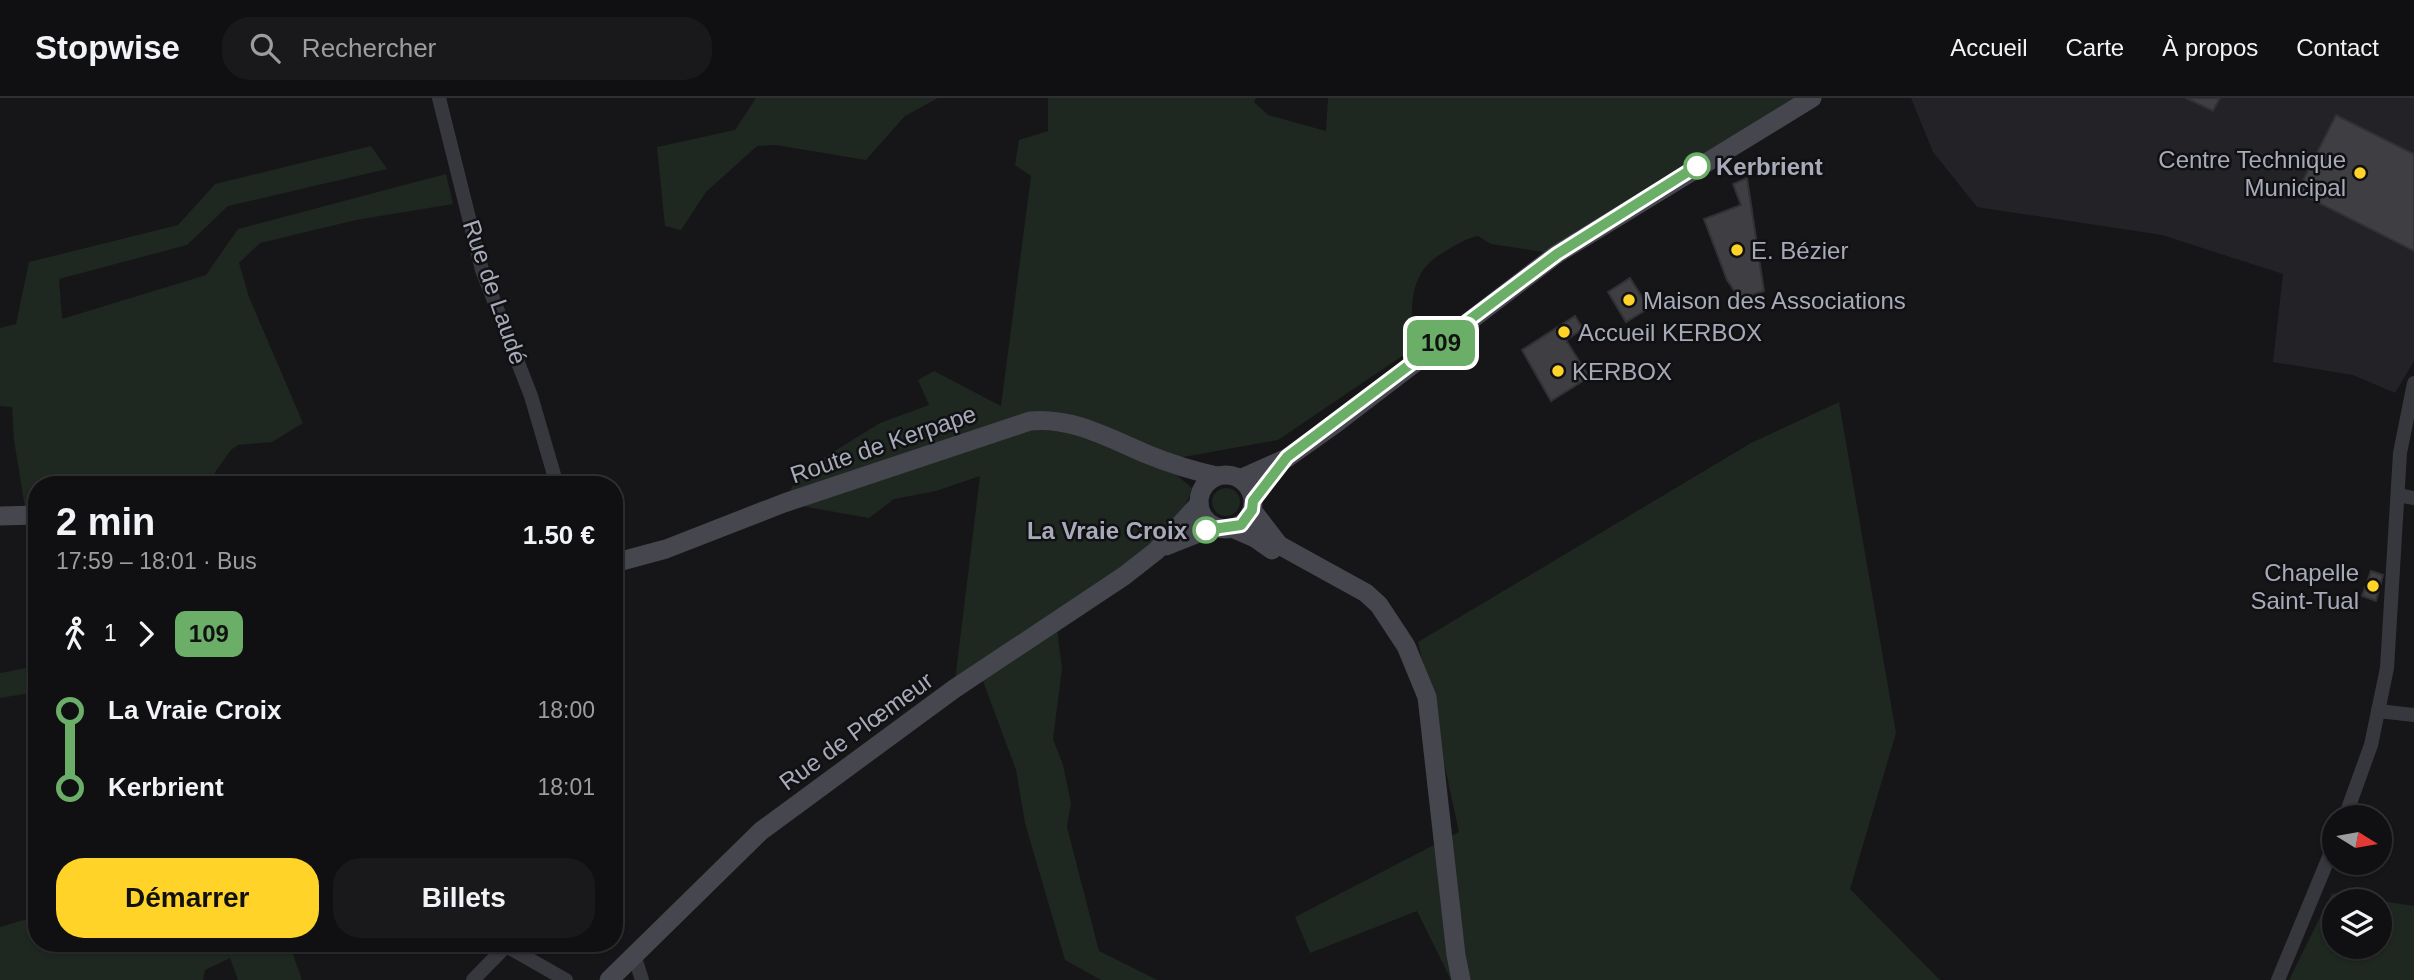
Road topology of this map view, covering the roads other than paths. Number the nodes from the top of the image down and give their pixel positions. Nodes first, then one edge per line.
1 (439, 98) edge
2 (1812, 98) edge
3 (2414, 383) edge
4 (1287, 457) junction
5 (1168, 462) junction
6 (554, 476) edge
7 (1217, 476) junction
8 (1240, 478) junction
9 (2398, 495) junction
10 (2414, 498) edge
11 (1199, 499) junction
12 (1252, 506) junction
13 (28, 515) edge
14 (0, 516) edge
15 (1223, 527) junction
16 (1156, 551) junction
17 (623, 561) edge
18 (1395, 630) junction
19 (2378, 711) junction
20 (2414, 715) edge
21 (2349, 805) edge
22 (2322, 874) edge
23 (498, 952) edge
24 (516, 952) edge
25 (635, 955) junction
26 (613, 979) edge
27 (473, 980) edge
28 (566, 980) edge
29 (642, 980) edge
30 (1461, 980) edge
31 (2278, 980) edge

1 - 6 street, Rue de Laudé
2 - 4 main road
3 - 9 street
4 - 8 main road
4 - 12 main road
5 - 7 main road, Route de Kerpape
5 - 11 main road, Route de Kerpape
5 - 17 main road, Route de Kerpape
7 - 8 main road
7 - 11 main road
8 - 12 main road
9 - 10 street
9 - 19 street
11 - 15 main road
11 - 16 main road, Rue de Plœmeur
12 - 15 main road
12 - 18 main road
13 - 14 main road
15 - 16 main road, Rue de Plœmeur
15 - 18 main road
16 - 25 main road, Rue de Plœmeur
18 - 30 main road
19 - 20 street
19 - 21 street
22 - 31 street
23 - 27 street
24 - 28 street
25 - 26 main road, Rue de Plœmeur
25 - 29 street

